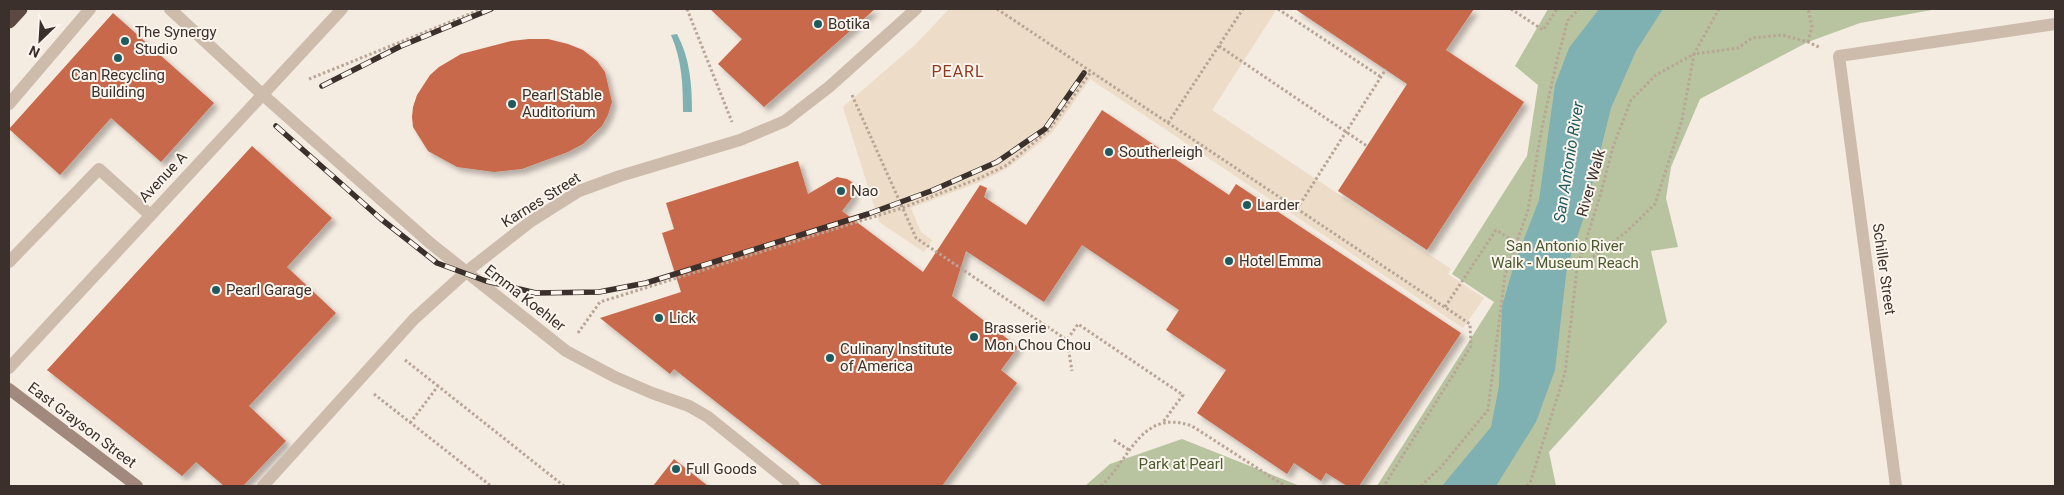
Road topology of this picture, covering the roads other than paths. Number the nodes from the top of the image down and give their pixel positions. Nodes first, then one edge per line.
1 (20, 9) edge
2 (90, 9) edge
3 (170, 9) edge
4 (342, 9) edge
5 (916, 9) edge
6 (9, 21) edge
7 (2055, 24) edge
8 (262, 94) junction
9 (9, 104) edge
10 (150, 215) junction
11 (9, 262) edge
12 (466, 272) junction
13 (9, 368) edge
14 (9, 389) edge
15 (136, 486) edge
16 (263, 486) edge
17 (794, 486) edge
18 (1896, 486) edge

1 - 6 highway
2 - 9 street
3 - 8 street, Emma Koehler
4 - 8 street, Avenue A
5 - 12 street, Karnes Street
7 - 18 street, Schiller Street
8 - 10 street, Avenue A
8 - 12 street, Emma Koehler
10 - 11 street
10 - 13 street, Avenue A
12 - 16 street, Karnes Street
12 - 17 street, Emma Koehler
14 - 15 street, East Grayson Street

